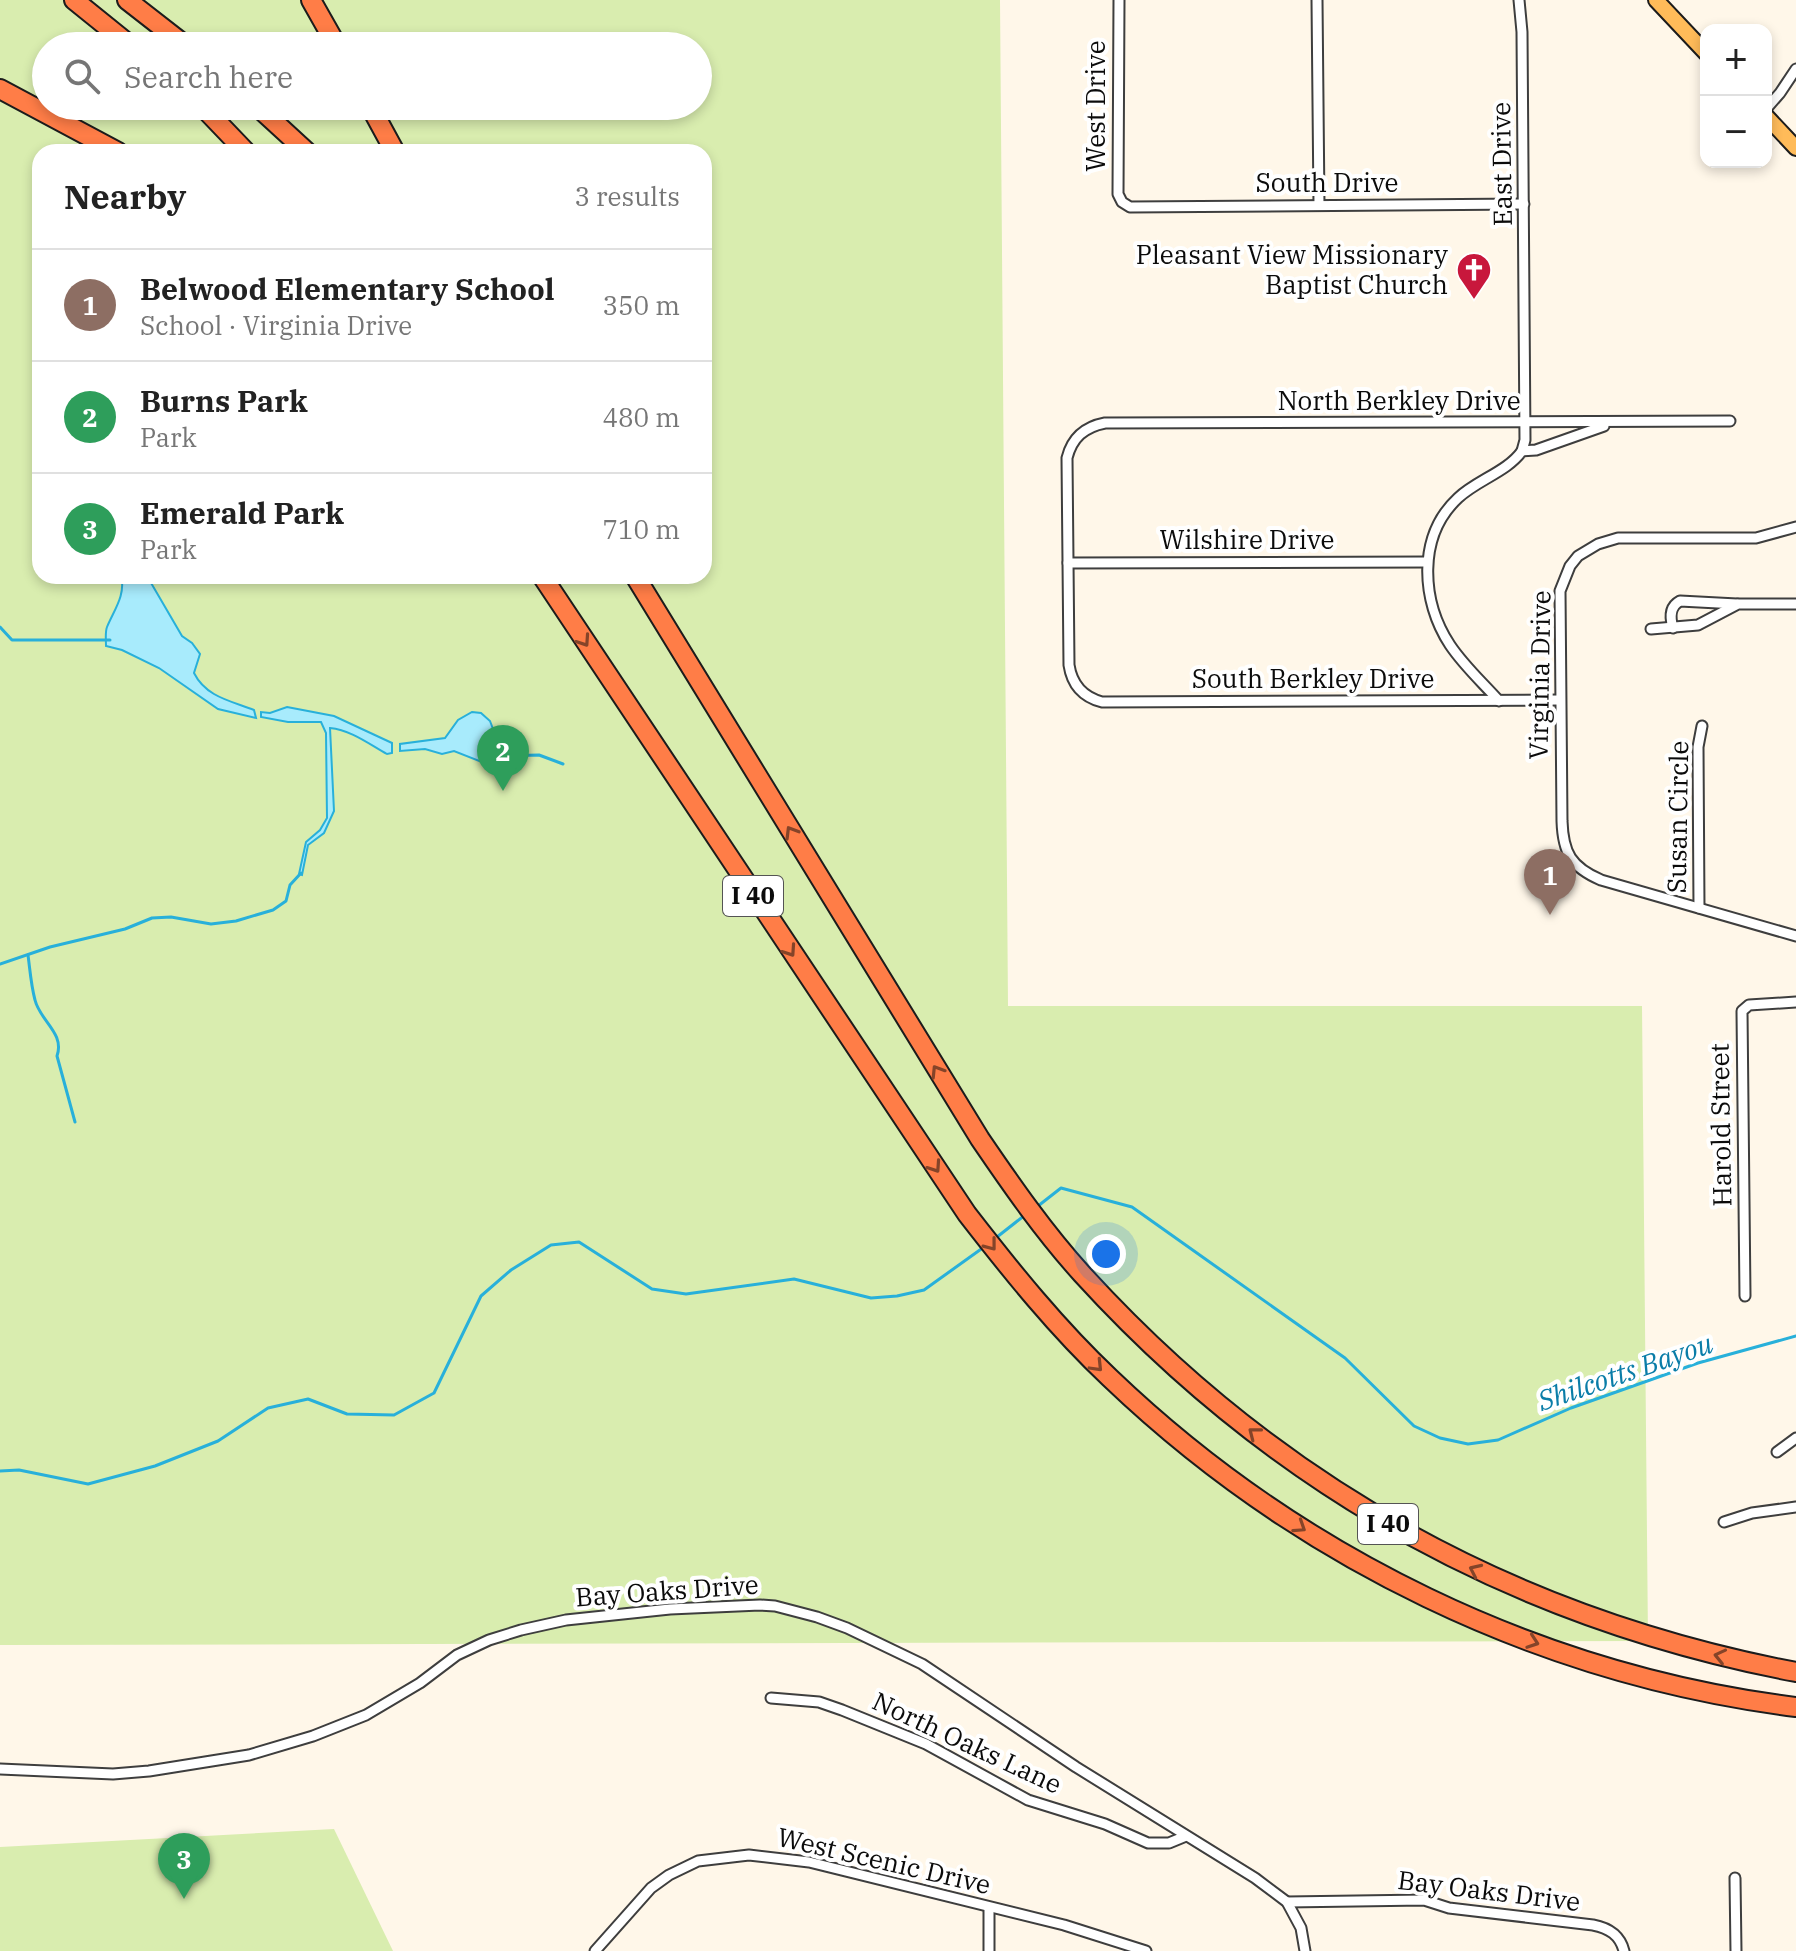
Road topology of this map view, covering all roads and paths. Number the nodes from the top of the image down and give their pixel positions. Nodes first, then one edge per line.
1 (74, 0) edge
2 (127, 0) edge
3 (311, 0) edge
4 (1119, 0) edge
5 (1317, 0) edge
6 (1519, 0) edge
7 (1656, 0) edge
8 (114, 32) edge
9 (168, 32) edge
10 (329, 32) edge
11 (1700, 47) edge
12 (1796, 69) edge
13 (0, 89) edge
14 (1772, 102) edge
15 (32, 106) edge
16 (58, 120) edge
17 (215, 120) edge
18 (272, 120) edge
19 (378, 120) edge
20 (1772, 122) edge
21 (103, 144) edge
22 (238, 144) edge
23 (298, 144) edge
24 (391, 144) edge
25 (1796, 148) edge
26 (1524, 204) junction
27 (1319, 205) junction
28 (1130, 207) joint
29 (1730, 421) dead end
30 (1617, 422) junction
31 (1525, 423) junction
32 (1522, 451) junction
33 (1796, 527) edge
34 (1427, 562) junction
35 (1068, 563) junction
36 (547, 584) edge
37 (640, 584) edge
38 (1738, 604) junction
39 (1796, 604) edge
40 (1673, 628) junction
41 (1651, 629) dead end
42 (1560, 700) junction
43 (1499, 701) junction
44 (1702, 726) dead end
45 (1699, 908) junction
46 (1795, 934) edge
47 (1796, 1002) edge
48 (1745, 1296) dead end
49 (1796, 1438) edge
50 (1777, 1452) dead end
51 (1796, 1507) edge
52 (1724, 1522) dead end
53 (1796, 1672) edge
54 (771, 1698) dead end
55 (1796, 1707) edge
56 (0, 1769) edge
57 (1186, 1836) junction
58 (1735, 1878) dead end
59 (1287, 1902) junction
60 (989, 1908) junction
61 (595, 1951) edge
62 (989, 1951) edge
63 (1146, 1951) edge
64 (1305, 1951) edge
65 (1624, 1951) edge
66 (1736, 1951) edge

1 - 8 highway
2 - 9 highway
3 - 10 highway
4 - 28 street, West Drive
5 - 27 street
6 - 26 street, East Drive
7 - 11 main road
12 - 14 street
13 - 15 highway
16 - 21 highway
17 - 22 highway
18 - 23 highway
19 - 24 highway
20 - 25 main road
26 - 27 street, South Drive
26 - 31 street, East Drive
27 - 28 street, South Drive
29 - 30 street, North Berkley Drive
30 - 31 street, North Berkley Drive
30 - 32 street
31 - 32 street, East Drive
31 - 35 street, North Berkley Drive
32 - 34 street
33 - 42 street, Virginia Drive
34 - 35 street, Wilshire Drive
34 - 43 street
35 - 43 street, South Berkley Drive
36 -> 55 highway, I 40
53 -> 37 highway, I 40
38 - 39 street
38 - 40 street
38 - 40 street
40 - 41 street
42 - 43 street, South Berkley Drive
42 - 45 street, Virginia Drive
44 - 45 street, Susan Circle
45 - 46 street, Virginia Drive
47 - 48 street, Harold Street
49 - 50 street
51 - 52 street
54 - 57 street, North Oaks Lane
56 - 57 street, Bay Oaks Drive
57 - 59 street, Bay Oaks Drive
58 - 66 street
59 - 64 street, Bay Oaks Drive
59 - 65 street, Bay Oaks Drive
60 - 61 street, West Scenic Drive
60 - 62 street
60 - 63 street, West Scenic Drive

